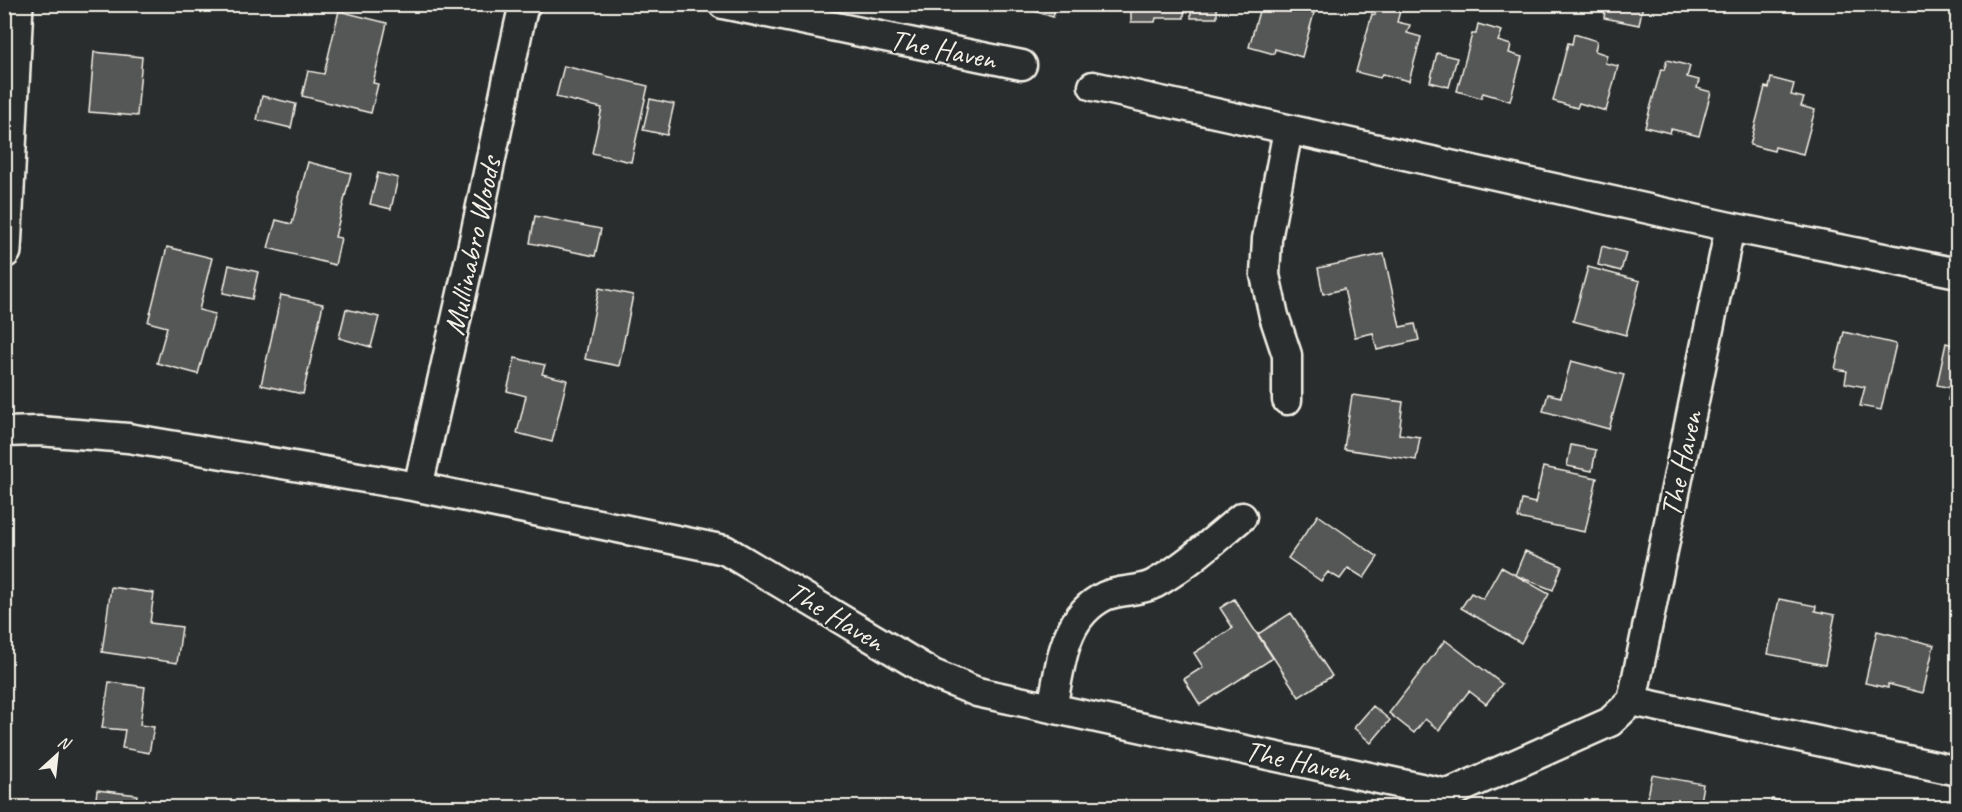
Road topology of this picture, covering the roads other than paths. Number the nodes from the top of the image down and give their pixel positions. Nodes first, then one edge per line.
1 (16, 4) edge
2 (526, 4) edge
3 (723, 4) edge
4 (1022, 65) dead end
5 (1094, 86) dead end
6 (1288, 130) junction
7 (1730, 227) junction
8 (4, 251) edge
9 (1958, 273) edge
10 (1287, 400) dead end
11 (4, 432) edge
12 (418, 487) junction
13 (1242, 517) dead end
14 (1632, 701) junction
15 (1052, 708) junction
16 (1958, 771) edge

1 - 8 street
2 - 12 street, Mullinabro Woods
3 - 4 street, The Haven
5 - 6 street
6 - 7 street
6 - 10 street
7 - 9 street
7 - 14 street, The Haven
11 - 12 street
12 - 15 street, The Haven
13 - 15 street
14 - 15 street, The Haven
14 - 16 street

